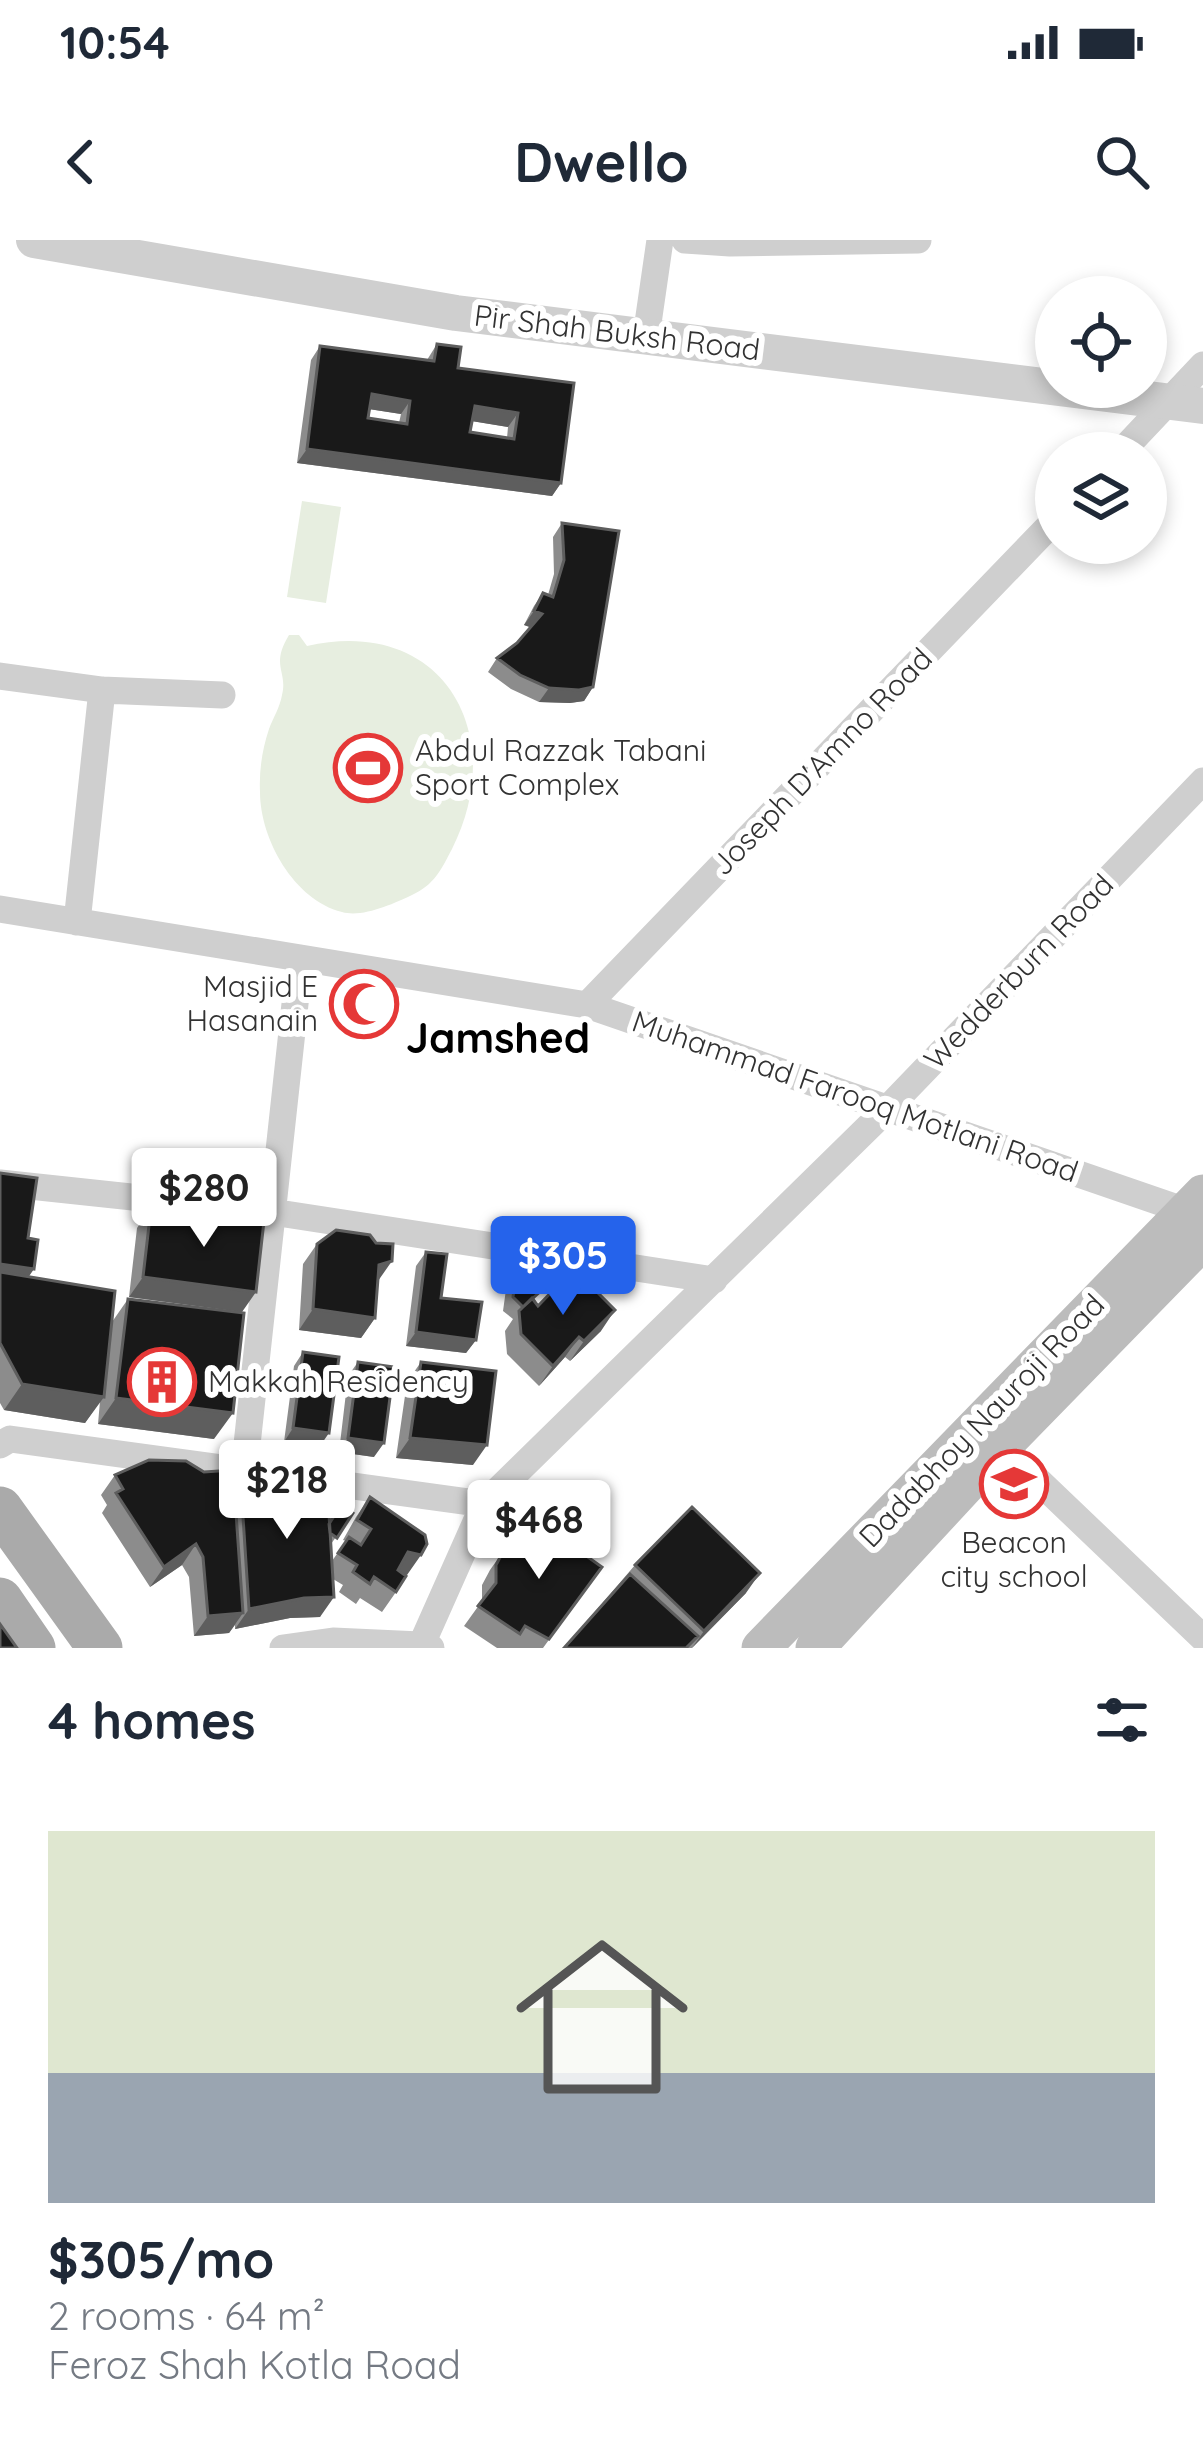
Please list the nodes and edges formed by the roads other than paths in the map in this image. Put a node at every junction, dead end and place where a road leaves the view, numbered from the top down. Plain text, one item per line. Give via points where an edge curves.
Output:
1 (34, 240) edge
2 (660, 240) edge
3 (685, 240) edge
4 (918, 240) edge
5 (730, 242) edge
6 (646, 337) junction
7 (1203, 365) edge
8 (1186, 404) edge
9 (1148, 432) edge
10 (1035, 541) edge
11 (0, 676) edge
12 (102, 690) junction
13 (222, 695) dead end
14 (1203, 781) edge
15 (0, 909) edge
16 (77, 922) junction
17 (300, 958) junction
18 (587, 1005) junction
19 (888, 1108) junction
20 (0, 1183) edge
21 (272, 1212) junction
22 (1199, 1218) edge
23 (714, 1280) junction
24 (0, 1445) edge
25 (1002, 1446) junction
26 (244, 1472) junction
27 (484, 1504) junction
28 (0, 1509) edge
29 (0, 1600) edge
30 (1201, 1642) edge
31 (424, 1647) edge
32 (33, 1648) edge
33 (100, 1648) edge
34 (283, 1648) edge
35 (761, 1648) edge
36 (815, 1648) edge

1 - 6 street, Pir Shah Buksh Road via 456,313
2 - 6 street
3 - 5 street
4 - 5 street
6 - 8 street, Pir Shah Buksh Road
7 - 8 street
8 - 9 street
10 - 18 street, Joseph D'Amno Road
11 - 12 street
12 - 13 street
12 - 16 street
14 - 19 street, Wedderburn Road
15 - 16 street, Muhammad Farooq Motlani Road
16 - 17 street, Muhammad Farooq Motlani Road
17 - 18 street, Muhammad Farooq Motlani Road
17 - 21 street
18 - 19 street, Muhammad Farooq Motlani Road
19 - 22 street, Muhammad Farooq Motlani Road
19 - 23 street, Wedderburn Road
20 - 21 street
21 - 23 street
21 - 26 street
22 - 25 main road
22 - 35 main road, Dadabhoy Nauroji Road
23 - 27 street, Wedderburn Road
24 - 26 street via 10,1439
25 - 30 street
25 - 36 main road
26 - 27 street
27 - 31 street, Wedderburn Road
28 - 33 main road
29 - 32 main road
31 - 34 street via 333,1641

